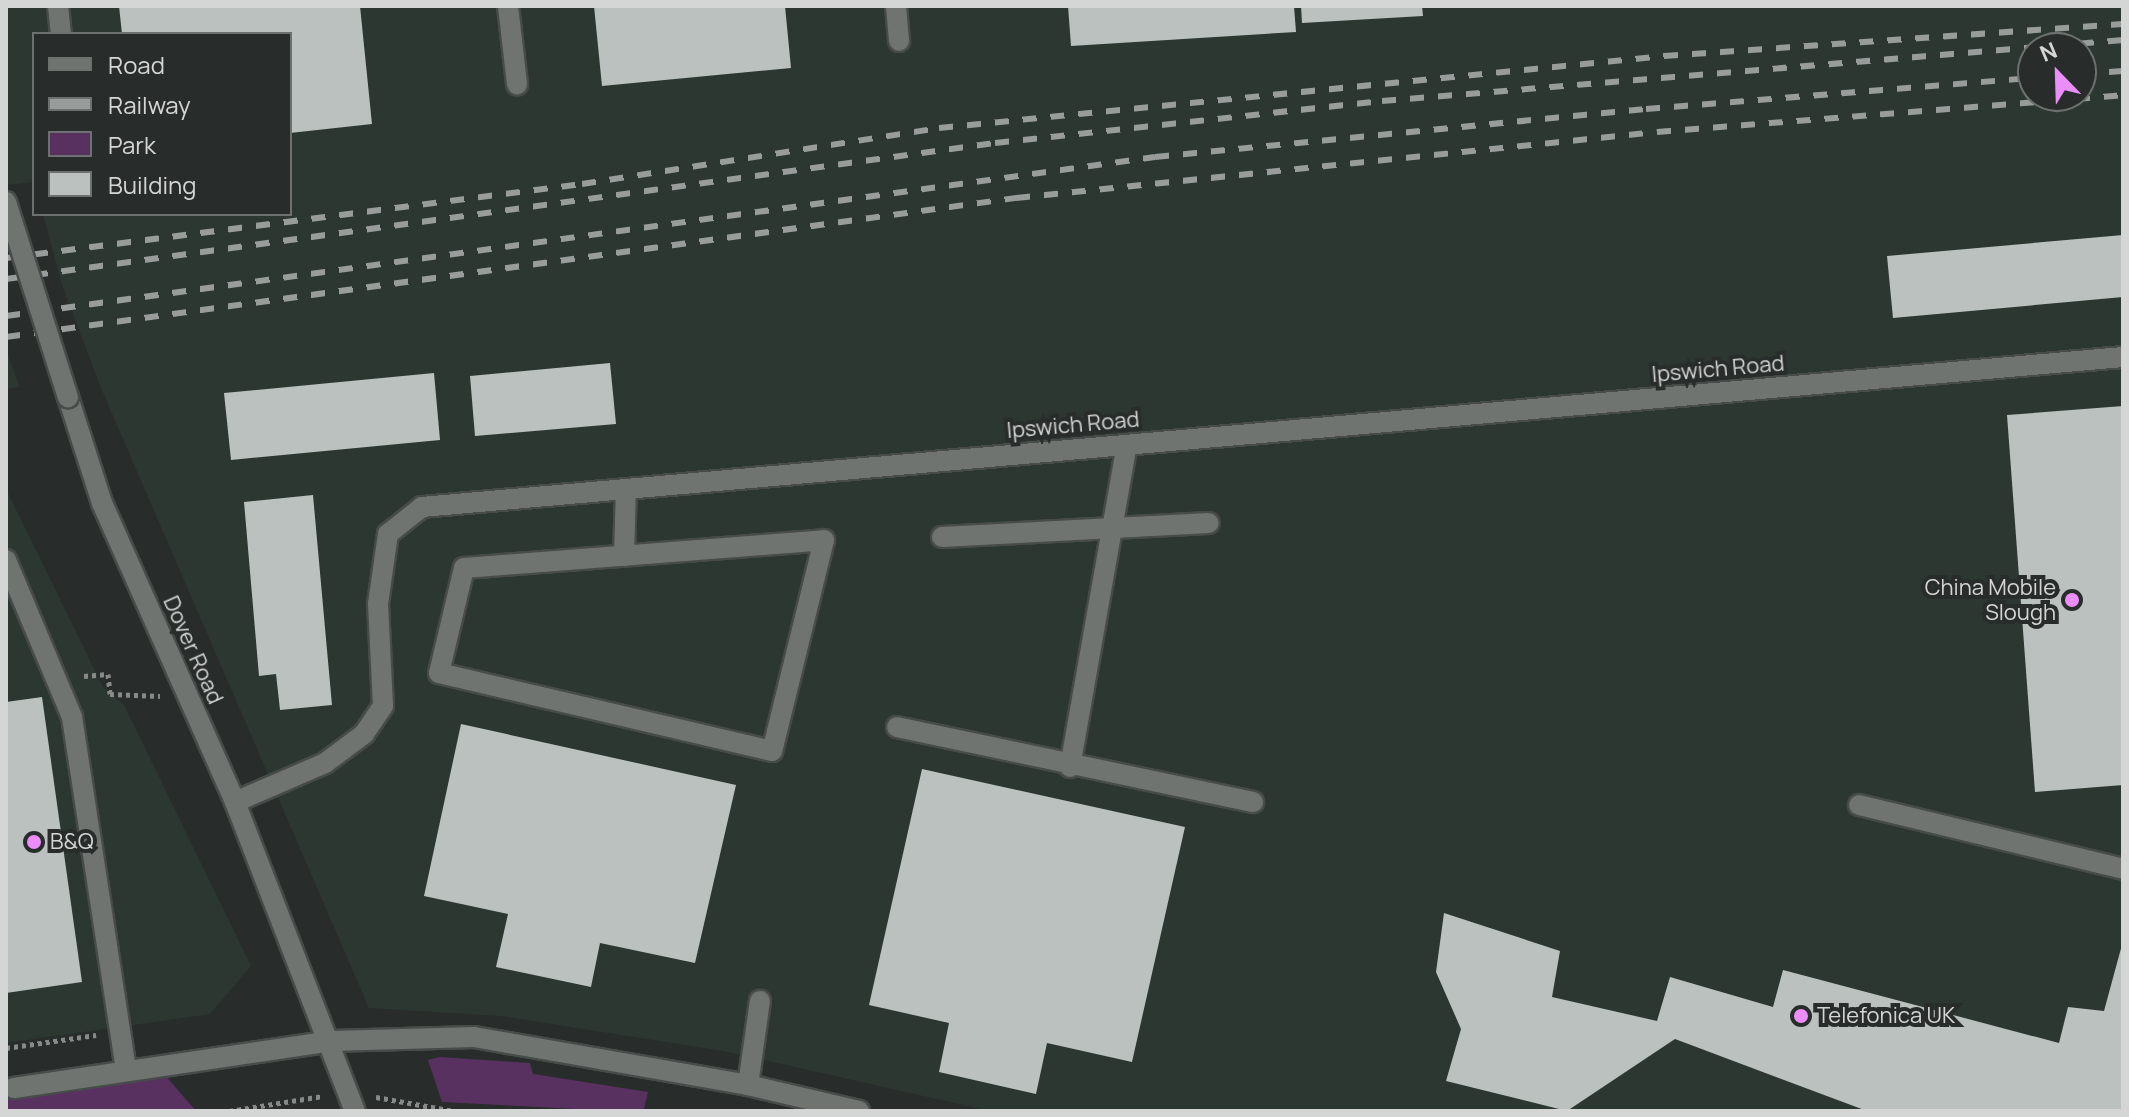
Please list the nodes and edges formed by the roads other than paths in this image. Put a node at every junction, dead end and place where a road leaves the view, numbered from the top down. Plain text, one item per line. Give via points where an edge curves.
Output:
1 (58, 6) edge
2 (508, 6) edge
3 (896, 6) edge
4 (61, 32) edge
5 (899, 41) dead end
6 (517, 84) dead end
7 (6, 202) edge
8 (2123, 357) edge
9 (1127, 445) junction
10 (626, 489) junction
11 (1209, 523) dead end
12 (1113, 526) junction
13 (942, 537) dead end
14 (624, 556) junction
15 (6, 560) edge
16 (897, 727) dead end
17 (1070, 767) junction
18 (235, 802) junction
19 (1253, 802) dead end
20 (1859, 805) dead end
21 (2123, 869) edge
22 (760, 1001) dead end
23 (331, 1041) junction
24 (126, 1069) junction
25 (748, 1085) junction
26 (14, 1088) dead end
27 (355, 1111) edge
28 (859, 1111) edge

1 - 4 street
2 - 6 street
3 - 5 street
7 - 18 street, Dover Road, bridge via 102,503
8 - 9 street, Ipswich Road
9 - 10 street, Ipswich Road
9 - 12 street
10 - 14 street
10 - 18 street, Ipswich Road via 422,507 399,525 388,534 378,604 383,706 364,734 325,763
11 - 12 street
12 - 13 street
12 - 17 street
14 - 14 street via 824,540 772,751 439,673 464,568
15 - 24 street via 72,717
16 - 17 street
17 - 19 street
18 - 23 street, Dover Road
20 - 21 street
22 - 25 street
23 - 24 street
23 - 25 street via 474,1037
23 - 27 street, Dover Road
24 - 26 street
25 - 28 street

